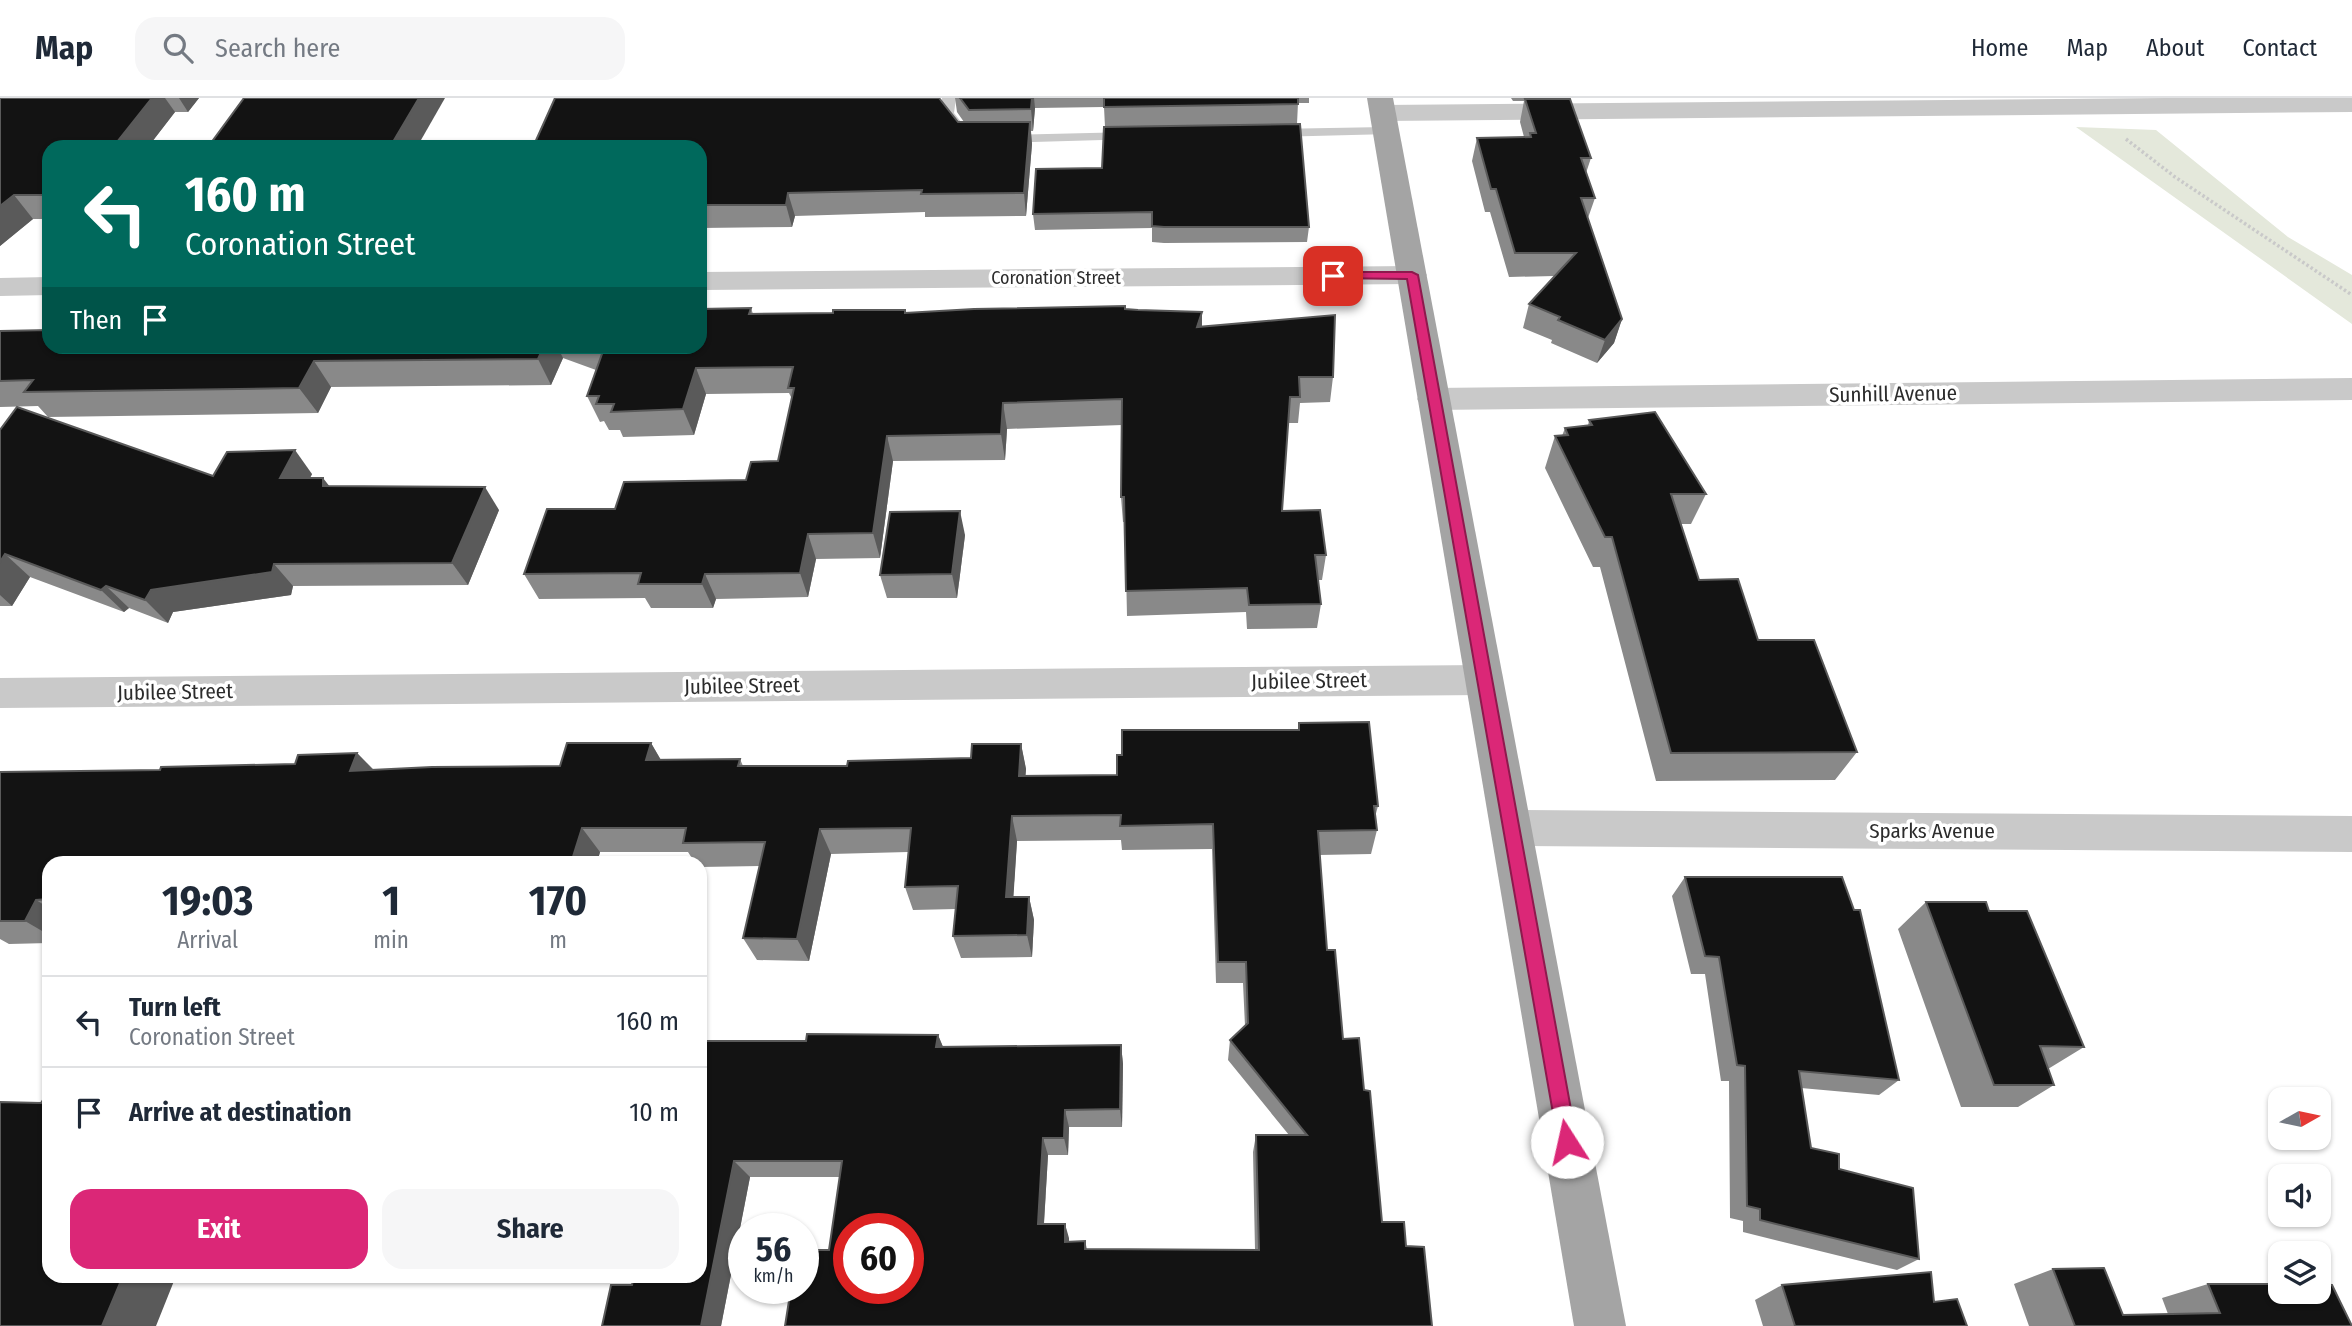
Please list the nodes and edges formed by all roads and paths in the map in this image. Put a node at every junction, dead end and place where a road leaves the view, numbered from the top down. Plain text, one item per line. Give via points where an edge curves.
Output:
1 (949, 98) edge
2 (2352, 104) edge
3 (2084, 107) junction
4 (1383, 114) edge
5 (1259, 133) edge
6 (1148, 136) edge
7 (1412, 275) junction
8 (707, 281) edge
9 (42, 286) edge
10 (0, 287) edge
11 (2352, 295) edge
12 (2352, 389) edge
13 (1433, 399) junction
14 (1485, 680) junction
15 (0, 693) edge
16 (1511, 828) junction
17 (2352, 834) edge
18 (1600, 1326) edge

1 - 6 lane via 947,113 974,139
2 - 3 street
3 - 4 street
3 - 11 path via 2175,177
4 - 5 lane
4 - 7 main road
7 - 8 street, Coronation Street
7 - 13 main road
9 - 10 street
12 - 13 street, Sunhill Avenue
13 - 14 main road
14 - 15 street, Jubilee Street
14 - 16 main road
16 - 17 street, Sparks Avenue
16 - 18 main road

